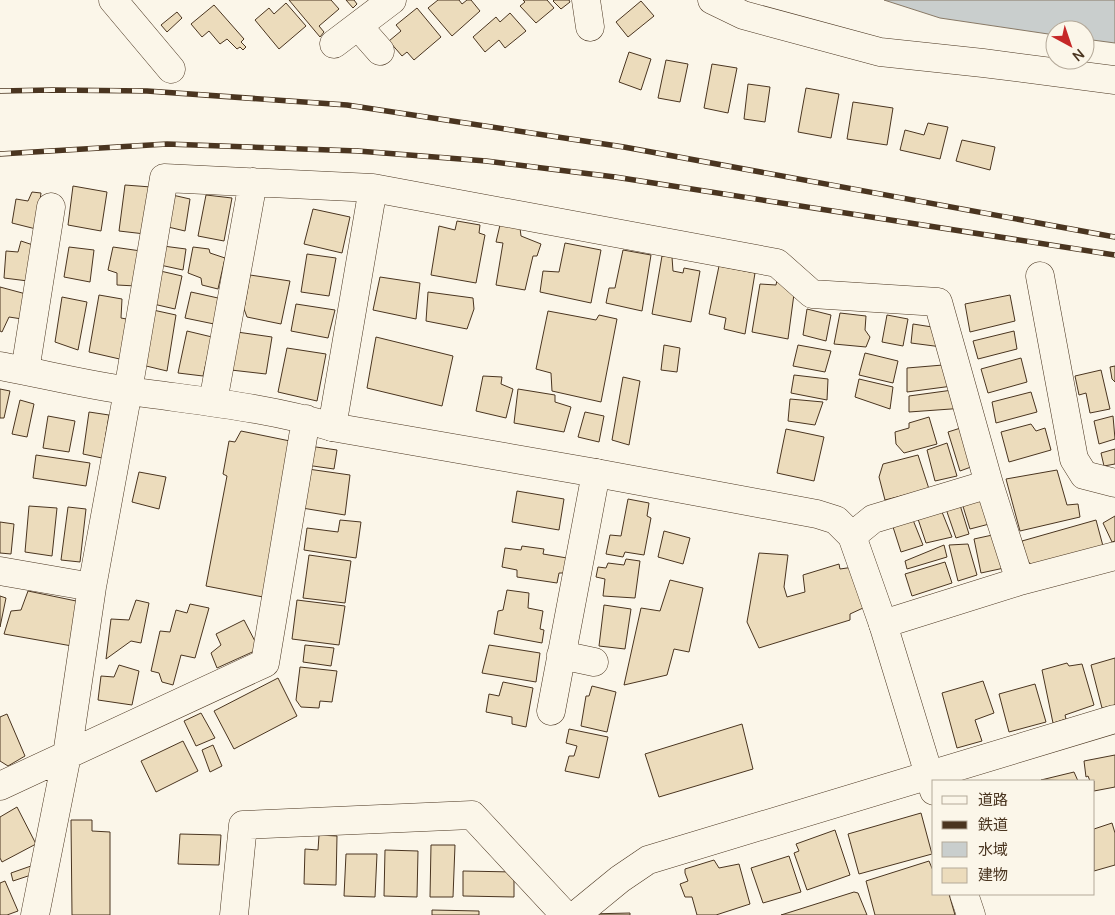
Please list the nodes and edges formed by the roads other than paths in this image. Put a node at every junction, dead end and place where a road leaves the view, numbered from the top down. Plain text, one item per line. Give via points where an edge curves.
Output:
1 (113, 0) edge
2 (392, 0) edge
3 (586, 0) edge
4 (712, 0) edge
5 (358, 26) junction
6 (590, 27) dead end
7 (334, 44) dead end
8 (380, 51) dead end
9 (171, 70) dead end
10 (1115, 80) edge
11 (253, 182) junction
12 (374, 188) junction
13 (51, 207) dead end
14 (1040, 276) dead end
15 (12, 368) edge
16 (128, 391) junction
17 (213, 402) junction
18 (306, 419) junction
19 (332, 426) junction
20 (596, 473) junction
21 (989, 484) junction
22 (1115, 484) edge
23 (852, 536) junction
24 (1115, 556) edge
25 (0, 571) edge
26 (1020, 581) junction
27 (92, 587) junction
28 (883, 624) junction
29 (561, 655) junction
30 (594, 662) dead end
31 (551, 711) dead end
32 (1115, 720) edge
33 (67, 755) junction
34 (940, 780) edge
35 (931, 783) edge
36 (0, 786) edge
37 (964, 895) edge
38 (35, 915) edge
39 (234, 915) edge
40 (565, 915) edge
41 (576, 915) edge
42 (971, 915) edge

1 - 9 street
2 - 5 street
3 - 6 street
4 - 10 street via 743,15 880,52
5 - 7 street
5 - 8 street
11 - 12 street
11 - 16 street via 164,178
11 - 17 street
12 - 19 street
12 - 21 street via 778,263 812,294 938,302
13 - 15 street
14 - 22 street via 1074,459 1084,474
15 - 16 street
16 - 17 street
16 - 27 street
17 - 18 street
18 - 19 street
18 - 33 street via 264,663
19 - 20 street
20 - 23 street via 817,514 836,520
20 - 29 street
21 - 23 street via 873,519
21 - 26 street
23 - 28 street
24 - 26 street
25 - 27 street
26 - 28 street
27 - 33 street
28 - 35 street
29 - 30 street
29 - 31 street
32 - 34 street
33 - 36 street
33 - 38 street
35 - 41 street via 648,860
37 - 42 street
39 - 40 street via 243,824 472,815

